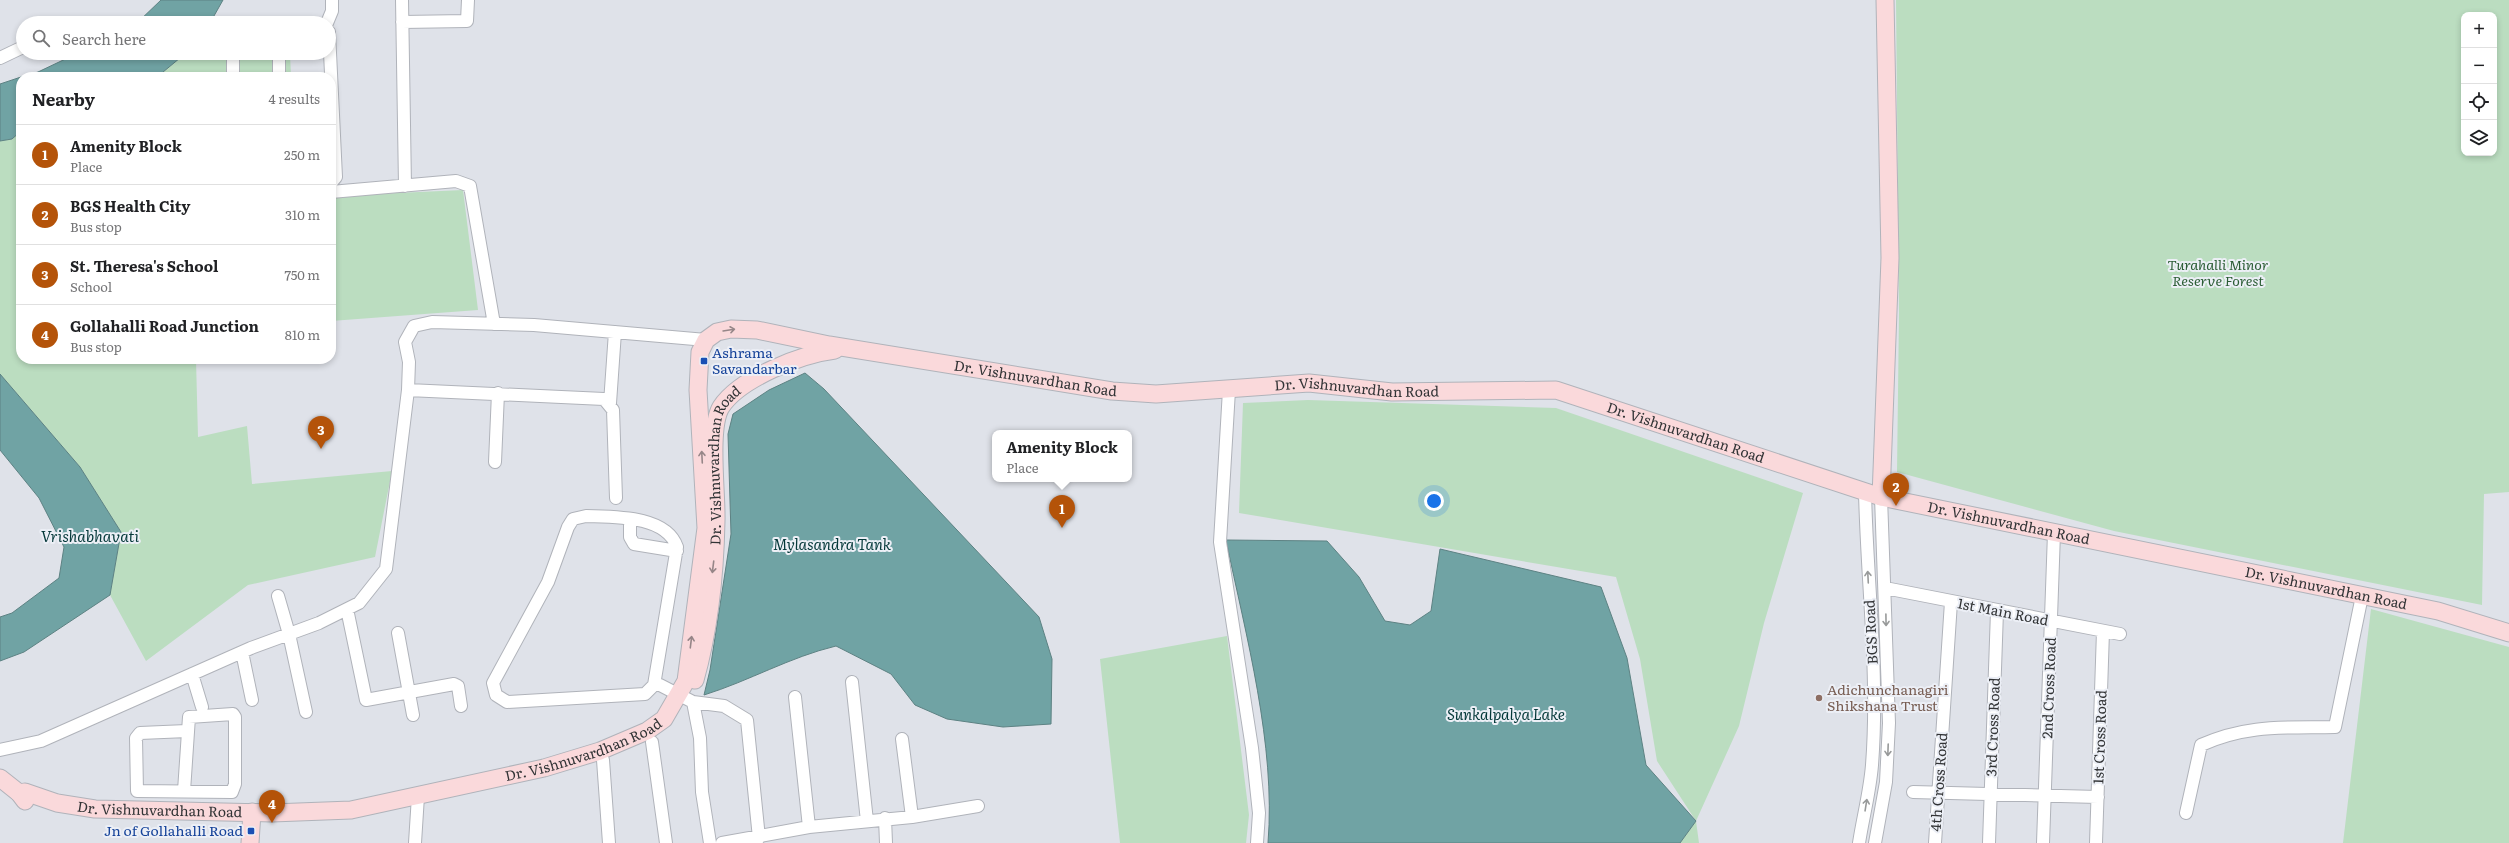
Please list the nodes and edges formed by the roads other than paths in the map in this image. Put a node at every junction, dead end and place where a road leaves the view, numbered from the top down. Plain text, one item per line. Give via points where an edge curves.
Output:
1 (332, 0) edge
2 (402, 0) edge
3 (468, 0) edge
4 (1885, 0) edge
5 (331, 16) edge
6 (402, 22) junction
7 (16, 50) edge
8 (0, 58) edge
9 (233, 60) edge
10 (279, 60) edge
11 (330, 60) edge
12 (233, 72) edge
13 (279, 72) edge
14 (330, 72) edge
15 (405, 186) junction
16 (336, 192) edge
17 (494, 324) junction
18 (615, 332) junction
19 (706, 340) junction
20 (849, 348) junction
21 (408, 390) junction
22 (1229, 390) junction
23 (498, 394) junction
24 (610, 403) junction
25 (495, 462) dead end
26 (1880, 473) junction
27 (1865, 492) junction
28 (1881, 497) junction
29 (616, 498) dead end
30 (630, 520) junction
31 (2054, 533) junction
32 (677, 551) junction
33 (1886, 588) junction
34 (278, 596) dead end
35 (2362, 596) junction
36 (1951, 602) junction
37 (347, 609) junction
38 (1997, 611) junction
39 (2051, 621) junction
40 (2103, 631) junction
41 (398, 633) dead end
42 (2509, 633) edge
43 (290, 634) junction
44 (2120, 634) dead end
45 (242, 652) junction
46 (192, 674) junction
47 (852, 682) dead end
48 (654, 685) junction
49 (409, 692) junction
50 (795, 697) dead end
51 (686, 698) junction
52 (252, 700) dead end
53 (461, 706) dead end
54 (202, 707) dead end
55 (306, 712) dead end
56 (414, 715) dead end
57 (187, 731) junction
58 (902, 739) dead end
59 (652, 742) junction
60 (0, 750) edge
61 (603, 760) junction
62 (0, 778) edge
63 (185, 791) junction
64 (1913, 792) dead end
65 (1938, 792) junction
66 (19, 793) junction
67 (1991, 794) junction
68 (2045, 796) junction
69 (2098, 797) junction
70 (418, 802) junction
71 (978, 806) dead end
72 (185, 812) junction
73 (2186, 813) dead end
74 (252, 816) junction
75 (912, 817) junction
76 (885, 818) junction
77 (867, 821) junction
78 (810, 827) junction
79 (758, 838) junction
80 (250, 843) edge
81 (414, 843) edge
82 (609, 843) edge
83 (666, 843) edge
84 (710, 843) edge
85 (722, 843) edge
86 (886, 843) edge
87 (1257, 843) edge
88 (1859, 843) edge
89 (1875, 843) edge
90 (1935, 843) edge
91 (1989, 843) edge
92 (2043, 843) edge
93 (2096, 843) edge

1 - 5 street
2 - 6 street
3 - 6 street via 467,21
4 - 26 main road via 1890,258
6 - 15 street
7 - 8 street
9 - 12 street
10 - 13 street
11 - 14 street
15 - 16 street
15 - 17 street via 456,181 470,186
17 - 18 street
17 - 21 street via 432,322 414,326 405,342 409,362
18 - 19 street
18 - 24 street
19 -> 20 main road, Dr. Vishnuvardhan Road via 717,332 731,329 757,330
51 -> 19 main road, Dr. Vishnuvardhan Road via 706,528 698,390 700,352
20 - 22 main road, Dr. Vishnuvardhan Road via 1112,391 1156,394
20 -> 51 main road, Dr. Vishnuvardhan Road via 803,357 773,369 746,385 721,407 715,435 714,559 703,651
21 - 23 street
21 - 37 street via 386,569 360,603
22 - 27 main road, Dr. Vishnuvardhan Road via 1310,383 1392,392 1556,390
22 - 87 street via 1220,542 1252,748 1259,814
23 - 24 street via 596,398
23 - 25 street
24 - 29 street via 613,410
26 - 27 main road
26 - 28 main road
27 - 28 main road, Dr. Vishnuvardhan Road
88 -> 27 street, BGS Road via 1872,765 1873,676
28 - 31 main road, Dr. Vishnuvardhan Road
28 - 33 street, BGS Road
30 - 32 street via 647,523 666,531 674,538
30 - 32 street via 630,537 634,544
30 - 48 street via 586,516 574,519 568,527 548,582 493,683 496,696 507,702 645,694
31 - 35 main road, Dr. Vishnuvardhan Road
31 - 39 street, 2nd Cross Road
32 - 48 street
33 - 36 street, 1st Main Road
33 -> 89 street, BGS Road via 1888,760
34 - 43 street
35 - 42 main road, Dr. Vishnuvardhan Road via 2438,611
35 - 73 street via 2335,726 2251,728 2226,734 2201,745
36 - 38 street, 1st Main Road
36 - 65 street, 4th Cross Road
37 - 43 street
37 - 49 street via 366,700
38 - 39 street, 1st Main Road
38 - 67 street, 3rd Cross Road
39 - 40 street, 1st Main Road
39 - 68 street, 2nd Cross Road
40 - 44 street, 1st Main Road
40 - 69 street, 1st Cross Road
41 - 49 street
43 - 45 street
43 - 55 street
45 - 46 street
45 - 52 street
46 - 54 street
46 - 60 street via 42,741
47 - 77 street
48 - 51 street via 660,685
49 - 53 street via 454,684 458,686
49 - 56 street
50 - 78 street
51 - 59 main road, Dr. Vishnuvardhan Road via 668,729
51 - 70 main road, Dr. Vishnuvardhan Road via 664,719 637,736 600,751
51 - 79 street via 724,706 747,720
51 - 84 street via 700,738 702,792
57 - 63 street
57 - 63 street via 140,733 136,738 137,792
57 - 63 street via 189,717 233,714 235,717 232,792
58 - 75 street
59 - 61 main road, Dr. Vishnuvardhan Road
59 - 83 street
61 - 70 main road, Dr. Vishnuvardhan Road via 544,778
61 - 82 street
62 - 66 main road, Dr. Vishnuvardhan Road
63 - 72 street
64 - 65 street
65 - 67 street
65 - 90 street, 4th Cross Road
66 - 72 main road, Dr. Vishnuvardhan Road via 25,792 57,802 95,809
66 - 74 main road, Dr. Vishnuvardhan Road via 24,800 58,814 108,819
67 - 68 street
67 - 91 street, 3rd Cross Road
68 - 69 street
68 - 92 street, 2nd Cross Road
69 - 93 street, 1st Cross Road
70 - 74 main road, Dr. Vishnuvardhan Road via 351,810
70 - 81 street
71 - 75 street
72 - 74 main road, Dr. Vishnuvardhan Road
74 - 80 main road
75 - 76 street
76 - 77 street
76 - 86 street
77 - 78 street
78 - 79 street
79 - 85 street

